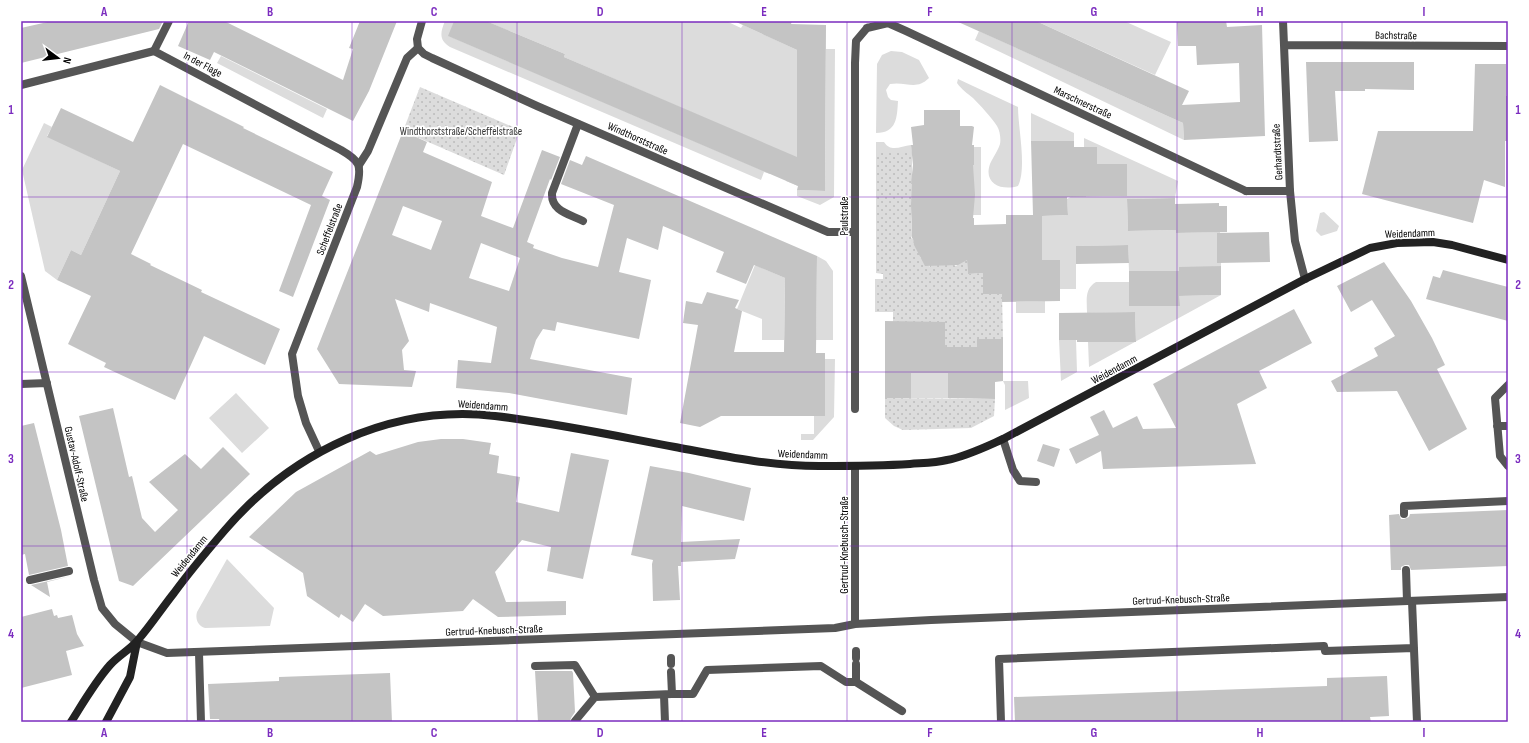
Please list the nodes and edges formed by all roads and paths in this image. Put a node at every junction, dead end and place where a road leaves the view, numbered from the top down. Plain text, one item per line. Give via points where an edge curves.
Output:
1 (169, 21) edge
2 (422, 21) edge
3 (1283, 21) edge
4 (865, 24) edge
5 (1284, 45) junction
6 (1508, 46) edge
7 (418, 48) junction
8 (154, 51) junction
9 (21, 85) edge
10 (578, 124) junction
11 (359, 165) junction
12 (1290, 191) junction
13 (583, 221) dead end
14 (854, 232) junction
15 (1508, 260) edge
16 (21, 276) edge
17 (1305, 279) junction
18 (47, 383) junction
19 (21, 384) edge
20 (1508, 385) edge
21 (855, 408) dead end
22 (1497, 426) junction
23 (1508, 426) edge
24 (1003, 439) junction
25 (319, 451) junction
26 (855, 466) junction
27 (1508, 466) edge
28 (1036, 482) dead end
29 (1508, 502) edge
30 (1404, 514) dead end
31 (1406, 570) dead end
32 (69, 571) dead end
33 (30, 580) dead end
34 (1508, 597) edge
35 (1410, 601) junction
36 (855, 624) junction
37 (137, 642) junction
38 (1414, 648) junction
39 (199, 653) junction
40 (856, 658) dead end
41 (671, 664) dead end
42 (535, 666) dead end
43 (856, 682) junction
44 (668, 694) junction
45 (595, 697) junction
46 (902, 711) dead end
47 (575, 721) dead end
48 (71, 722) edge
49 (106, 722) edge
50 (201, 722) edge
51 (665, 722) edge
52 (1001, 722) edge
53 (1417, 722) edge

1 - 8 street
2 - 7 street via 417,39
3 - 5 street, Gerhardtstraße
4 - 12 street, Marschnerstraße via 888,23 1246,191
4 - 14 street, Paulstraße via 856,41 854,63
5 - 6 street, Bachstraße
5 - 12 street, Gerhardtstraße
7 - 10 street, Windthorststraße via 432,58
7 - 11 street, Scheffelstraße via 407,58 368,151
8 - 9 street
8 - 11 street, In der Flage via 341,150 353,157
10 - 13 street via 552,198 554,206 558,209
10 - 14 street, Windthorststraße via 828,232
11 - 25 street, Scheffelstraße via 357,187 292,354 298,396 306,423
12 - 17 street, Gerhardtstraße via 1295,241
14 - 21 street, Paulstraße
15 - 17 main road, Weidendamm via 1433,242 1397,243 1370,248
16 - 18 street, Gustav-Adolf-Straße
17 - 24 main road, Weidendamm
18 - 19 street
18 - 37 street, Gustav-Adolf-Straße via 102,608 115,624
20 - 22 street via 1495,398
22 - 23 street
22 - 27 street via 1500,456
24 - 26 main road, Weidendamm via 977,451 946,460
24 - 28 street via 1013,470 1020,481
25 - 26 main road, Weidendamm via 384,425 438,415 465,414 528,420 755,462 797,466
25 - 37 main road, Weidendamm via 269,486 227,528 173,593
26 - 36 street, Gertrud-Knebusch-Straße
29 - 30 street via 1404,506
31 - 35 street
32 - 33 street
34 - 35 street, Gertrud-Knebusch-Straße
35 - 36 street, Gertrud-Knebusch-Straße
35 - 38 street
36 - 39 street, Gertrud-Knebusch-Straße via 835,628
37 - 39 street, Gertrud-Knebusch-Straße via 168,653
37 - 48 main road, Weidendamm via 121,653 109,666
37 - 49 main road, Weidendamm via 130,677
38 - 52 street via 1324,651 1324,646 999,659
38 - 53 street
39 - 50 street
40 - 43 street
41 - 44 street
42 - 45 street via 575,664
43 - 44 street via 846,682 821,666 707,670 693,694
43 - 46 street
44 - 45 street
44 - 51 street
45 - 47 street

